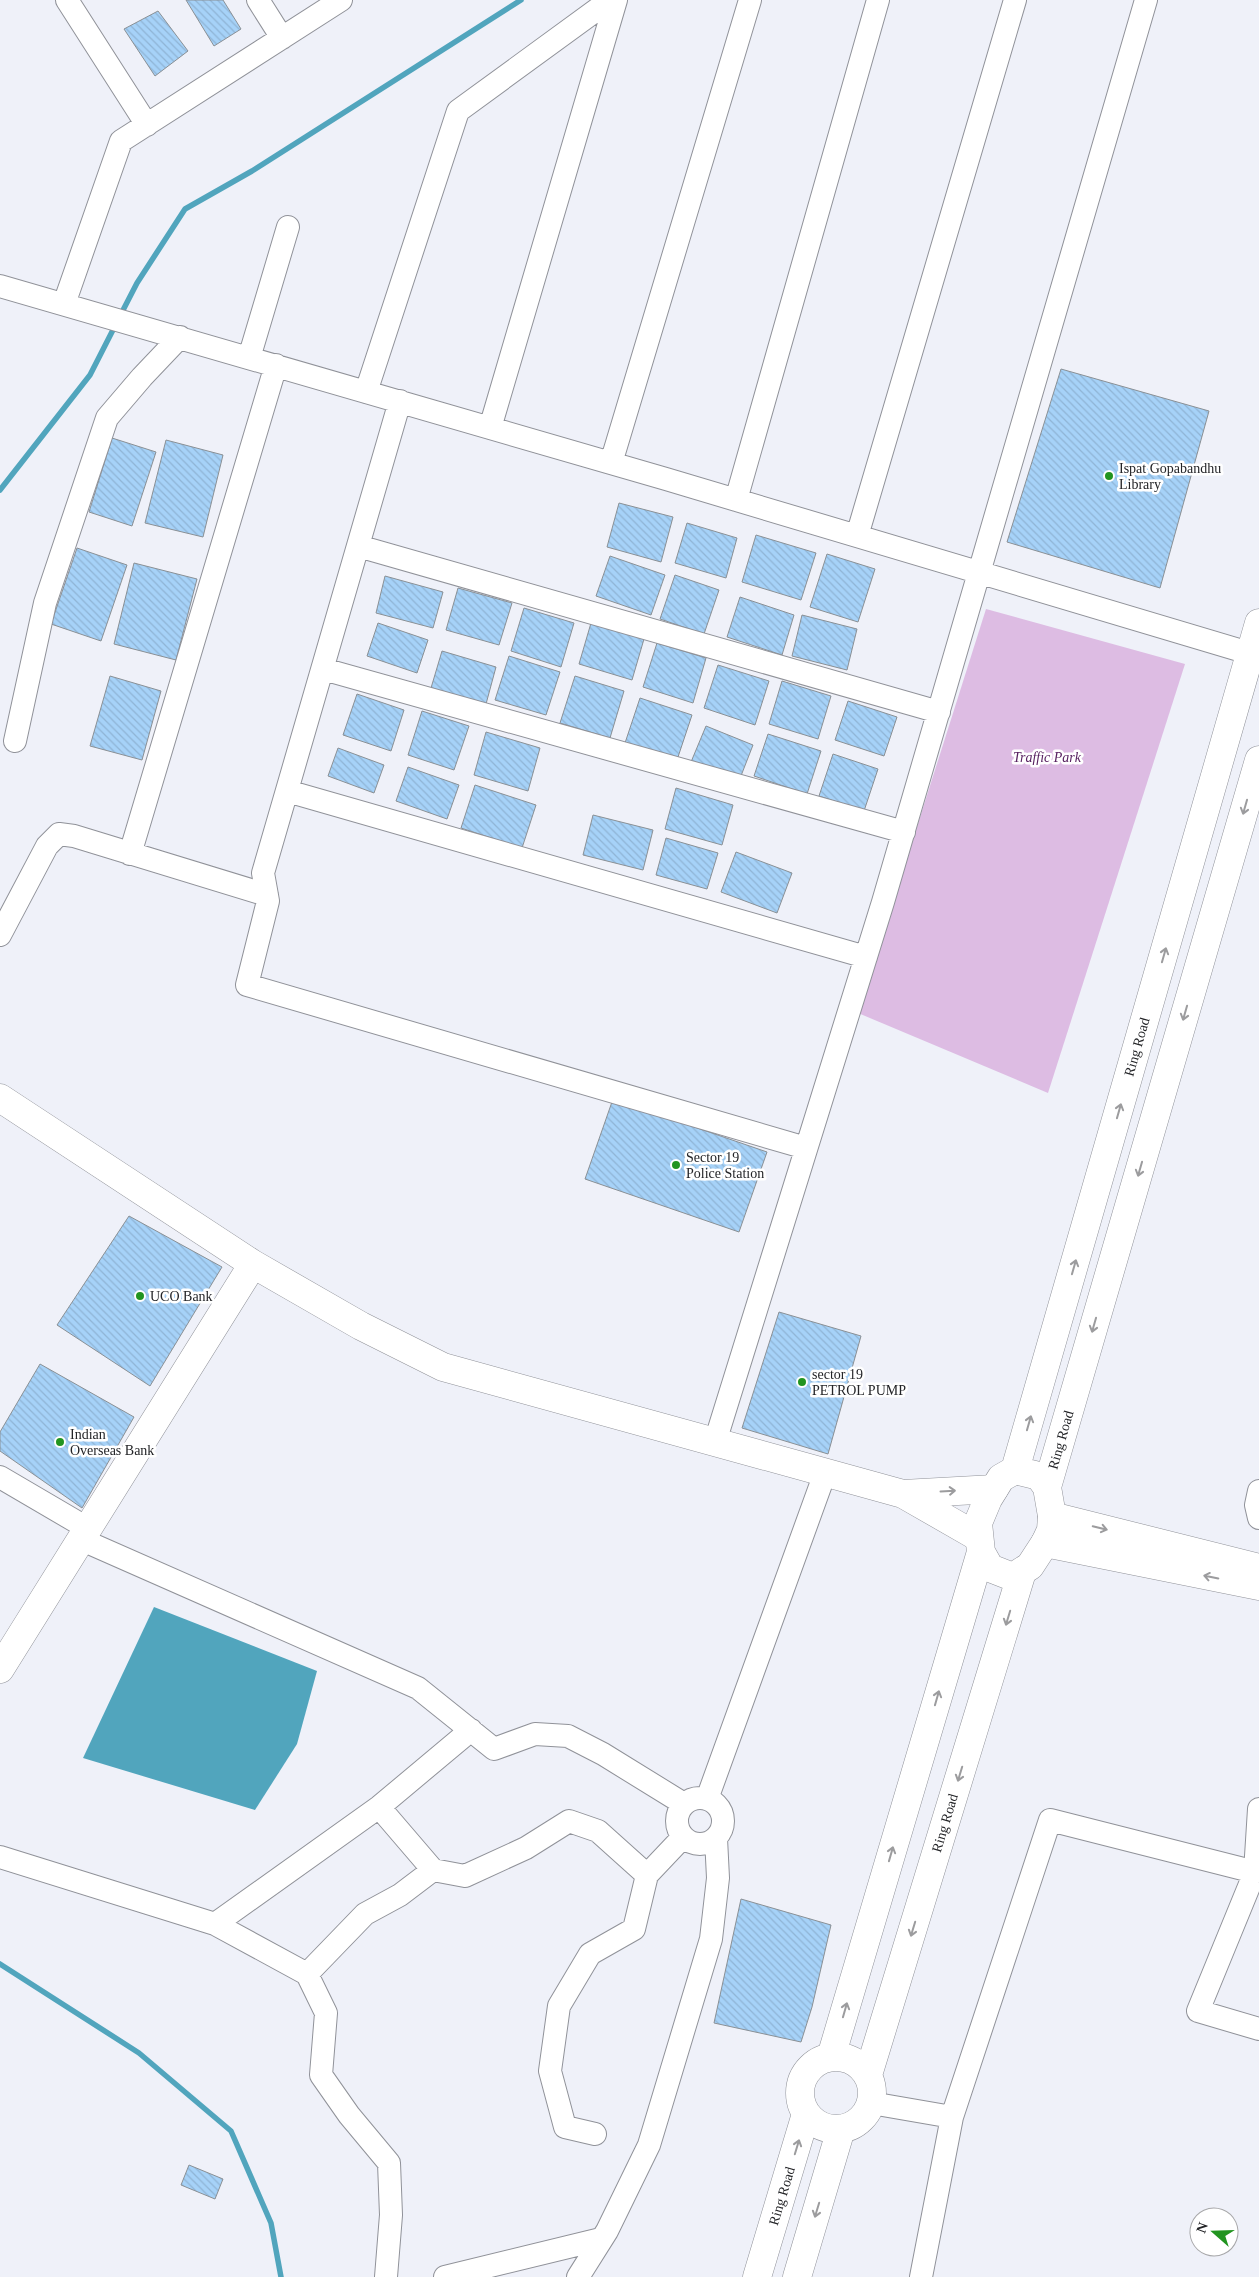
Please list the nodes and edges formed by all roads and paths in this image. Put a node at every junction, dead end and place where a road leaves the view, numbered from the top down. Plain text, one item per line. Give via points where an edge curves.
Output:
1 (67, 0) edge
2 (258, 0) edge
3 (341, 0) edge
4 (610, 0) edge
5 (616, 0) edge
6 (750, 0) edge
7 (878, 0) edge
8 (1015, 0) edge
9 (1146, 0) edge
10 (282, 38) junction
11 (147, 124) junction
12 (288, 227) dead end
13 (0, 286) edge
14 (64, 304) junction
15 (180, 337) junction
16 (249, 358) junction
17 (276, 365) junction
18 (366, 392) junction
19 (400, 402) junction
20 (490, 428) junction
21 (611, 463) junction
22 (736, 500) junction
23 (857, 536) junction
24 (358, 546) junction
25 (979, 573) junction
26 (1259, 623) edge
27 (1255, 655) edge
28 (323, 669) junction
29 (939, 712) junction
30 (15, 741) dead end
31 (1259, 760) edge
32 (287, 791) junction
33 (904, 832) junction
34 (130, 854) junction
35 (267, 895) junction
36 (0, 934) edge
37 (866, 957) junction
38 (0, 1098) edge
39 (806, 1148) junction
40 (253, 1264) junction
41 (714, 1442) junction
42 (1016, 1470) junction
43 (825, 1473) junction
44 (0, 1477) edge
45 (1047, 1487) junction
46 (994, 1489) junction
47 (1259, 1491) edge
48 (903, 1494) junction
49 (1052, 1516) junction
50 (1259, 1518) edge
51 (83, 1534) junction
52 (1045, 1543) junction
53 (979, 1544) junction
54 (1259, 1568) edge
55 (1022, 1572) junction
56 (1259, 1586) edge
57 (0, 1669) edge
58 (471, 1730) junction
59 (707, 1799) junction
60 (684, 1804) junction
61 (379, 1807) junction
62 (1259, 1809) edge
63 (683, 1837) junction
64 (716, 1838) junction
65 (0, 1857) edge
66 (433, 1870) junction
67 (1255, 1872) junction
68 (647, 1875) junction
69 (215, 1924) junction
70 (307, 1974) junction
71 (1259, 2029) edge
72 (831, 2057) junction
73 (868, 2075) junction
74 (871, 2103) junction
75 (806, 2114) junction
76 (952, 2117) junction
77 (841, 2129) junction
78 (595, 2134) dead end
79 (601, 2239) junction
80 (386, 2277) edge
81 (445, 2277) edge
82 (578, 2277) edge
83 (757, 2277) edge
84 (797, 2277) edge
85 (921, 2277) edge

1 - 11 street
2 - 10 street
3 - 10 street
4 - 18 street via 458,111
5 - 20 street
6 - 21 street
7 - 22 street
8 - 23 street
9 - 25 street
10 - 11 street
11 - 14 street via 121,141
12 - 16 street
13 - 14 street
14 - 15 street
15 - 16 street
15 - 30 street via 107,418 45,603
16 - 17 street
17 - 18 street
17 - 34 street
18 - 19 street
19 - 20 street
19 - 24 street
20 - 21 street
21 - 22 street
22 - 23 street
23 - 25 street
24 - 28 street
24 - 29 street
25 - 27 street
25 - 29 street
26 - 27 main road, Ring Road
42 -> 27 main road, Ring Road
28 - 32 street
28 - 33 street
29 - 33 street
31 -> 45 main road, Ring Road
32 - 35 street via 263,873
32 - 37 street
33 - 37 street
34 - 35 street
34 - 36 street via 59,834 47,846
35 - 39 street via 247,985
37 - 39 street
38 - 40 main road
39 - 41 street
40 - 41 main road via 361,1326 443,1367
40 - 51 main road
41 - 43 main road
42 - 45 main road via 1039,1476
42 - 46 main road via 1001,1478
43 - 48 main road
43 - 59 street
44 - 51 street
45 - 49 main road
48 -> 46 main road
46 - 53 main road via 981,1514
47 - 50 street via 1256,1505
48 - 53 main road
49 - 52 main road via 1052,1530
49 -> 54 main road
51 - 57 main road
51 - 58 street via 418,1688
52 - 55 main road via 1030,1566
56 -> 52 main road
53 - 55 main road via 990,1568 1013,1577
72 -> 53 main road
55 -> 73 main road, Ring Road
58 - 60 street via 494,1748 535,1734 568,1736
58 - 61 street
59 - 60 street via 692,1799
59 - 64 street via 717,1805 722,1814 722,1829
60 - 63 street via 677,1820
61 - 66 street
61 - 69 street
62 - 67 street
63 - 64 street via 699,1844
63 - 68 street
64 - 79 street via 718,1878 711,1939 649,2145
65 - 69 street
66 - 68 street via 465,1876 526,1848 569,1821 598,1831
66 - 70 street via 400,1895 365,1914
67 - 71 street via 1198,2011
67 - 76 street via 1050,1820
68 - 78 street via 634,1929 590,1954 558,2006 550,2071 566,2126
69 - 70 street
70 - 80 street via 326,2013 321,2075 349,2115 390,2163 391,2215
72 - 73 main road via 846,2058 858,2064
72 - 75 main road via 817,2062 807,2071 800,2086 800,2098
73 - 74 main road via 872,2088
74 - 76 street
74 - 77 main road via 865,2115
75 - 77 main road via 828,2129
83 -> 75 main road, Ring Road
76 - 85 street
77 -> 84 main road
79 - 81 street
79 - 82 street

